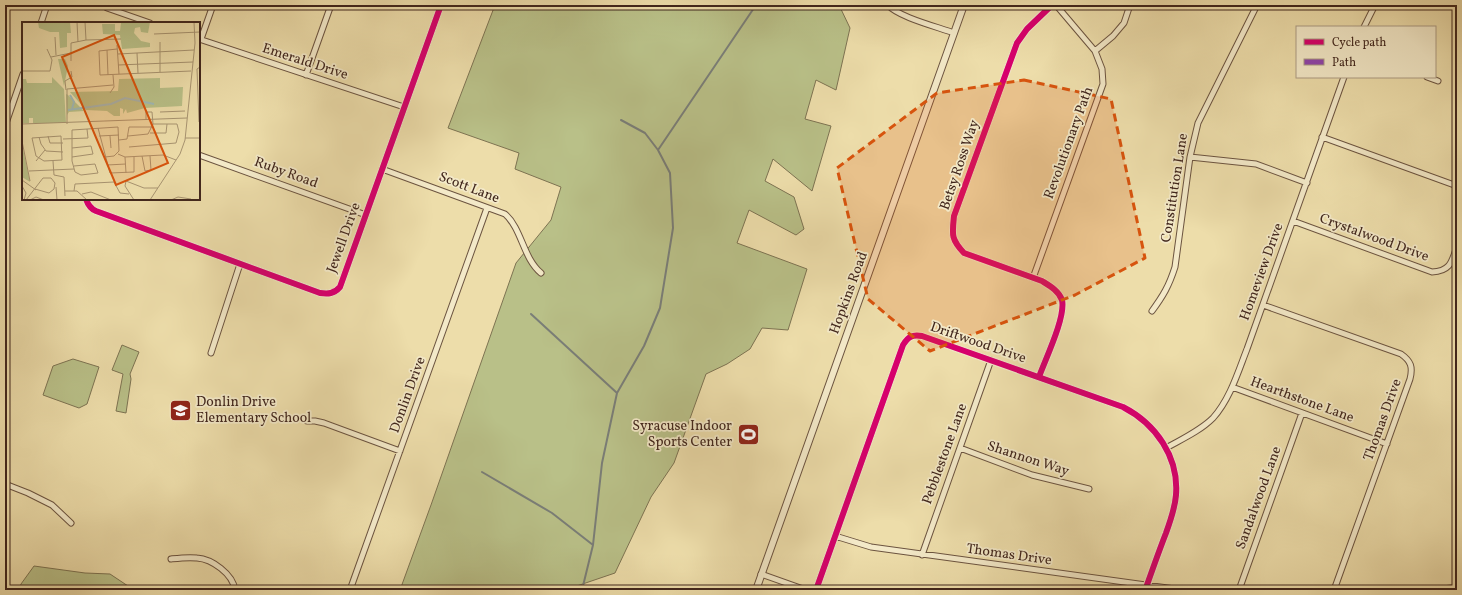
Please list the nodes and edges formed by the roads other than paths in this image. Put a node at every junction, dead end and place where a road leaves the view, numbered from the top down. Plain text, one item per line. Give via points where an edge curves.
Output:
1 (47, 5) edge
2 (213, 5) edge
3 (331, 5) edge
4 (441, 5) edge
5 (888, 5) edge
6 (964, 5) edge
7 (1052, 5) edge
8 (1056, 5) edge
9 (1130, 5) edge
10 (1257, 5) edge
11 (1375, 5) edge
12 (107, 8) dead end
13 (41, 22) edge
14 (146, 22) edge
15 (1364, 26) edge
16 (954, 33) junction
17 (200, 39) edge
18 (1095, 51) junction
19 (306, 75) junction
20 (22, 77) edge
21 (1344, 78) edge
22 (1430, 78) edge
23 (1438, 81) dead end
24 (404, 107) junction
25 (5, 126) edge
26 (1322, 137) junction
27 (200, 154) edge
28 (1190, 157) junction
29 (382, 169) junction
30 (1307, 182) junction
31 (1457, 186) edge
32 (86, 200) edge
33 (487, 208) junction
34 (366, 215) junction
35 (1293, 221) junction
36 (1457, 246) edge
37 (240, 264) junction
38 (541, 272) dead end
39 (1033, 278) junction
40 (1263, 305) junction
41 (1152, 311) dead end
42 (211, 353) dead end
43 (991, 360) junction
44 (1039, 377) junction
45 (1232, 387) junction
46 (1302, 413) junction
47 (307, 421) dead end
48 (1386, 444) junction
49 (960, 448) junction
50 (1166, 448) junction
51 (400, 451) junction
52 (5, 484) edge
53 (1089, 489) dead end
54 (71, 523) dead end
55 (835, 536) junction
56 (922, 555) junction
57 (172, 559) dead end
58 (761, 574) junction
59 (1147, 585) junction
60 (756, 589) edge
61 (1457, 589) edge
62 (235, 590) edge
63 (350, 590) edge
64 (764, 590) edge
65 (806, 590) edge
66 (816, 590) edge
67 (1182, 590) edge
68 (1239, 590) edge
69 (1334, 590) edge
70 (1435, 590) edge

1 - 13 street
2 - 17 street
3 - 19 street
4 - 24 street, Jewell Drive
5 - 16 street via 902,14
6 - 16 street, Hopkins Road
7 - 39 street, Betsy Ross Way via 1017,43 954,216 952,232 955,243 964,253
8 - 18 street, Revolutionary Path
9 - 18 street via 1124,23
10 - 28 street, Constitution Lane via 1198,123
11 - 15 street
12 - 14 street
16 - 58 street, Hopkins Road
17 - 19 street, Emerald Drive
18 - 39 street, Revolutionary Path via 1102,68 1103,84
19 - 24 street, Emerald Drive
20 - 25 street
21 - 26 street, Homeview Drive
22 - 23 street
24 - 29 street, Jewell Drive
26 - 30 street, Homeview Drive
26 - 31 street
27 - 34 street, Ruby Road
28 - 30 street via 1256,164
28 - 41 street, Constitution Lane via 1174,268 1164,294
29 - 33 street, Scott Lane
29 - 34 street, Jewell Drive
30 - 35 street, Homeview Drive
32 - 37 street, Jewell Drive via 96,211
33 - 38 street, Scott Lane via 509,218 534,267
33 - 51 street, Donlin Drive
34 - 37 street, Jewell Drive via 340,287 334,292 320,293
35 - 36 street, Crystalwood Drive via 1432,272 1443,271 1448,267
35 - 40 street, Homeview Drive
37 - 42 street
39 - 44 street, Betsy Ross Way via 1052,288 1062,301 1062,317
40 - 45 street, Homeview Drive
40 - 48 street, Thomas Drive via 1408,358 1412,371
43 - 44 street, Driftwood Drive
43 - 49 street, Pebblestone Lane
43 - 55 street, Driftwood Drive via 922,336 913,335 908,338 903,345
44 - 50 street, Driftwood Drive via 1132,412 1160,436
45 - 46 street, Hearthstone Lane
45 - 50 street, Homeview Drive via 1213,418
46 - 48 street, Hearthstone Lane
46 - 68 street, Sandalwood Lane
47 - 51 street via 324,423
48 - 69 street, Thomas Drive
49 - 53 street, Shannon Way via 1032,475
49 - 56 street, Pebblestone Lane
50 - 59 street, Driftwood Drive via 1174,469 1176,496 1171,518
51 - 63 street, Donlin Drive
52 - 54 street via 52,505
55 - 56 street, Thomas Drive via 871,547
55 - 66 street, Driftwood Drive
56 - 59 street, Thomas Drive
57 - 62 street via 198,558 215,564 228,575
58 - 60 street, Hopkins Road
58 - 65 street
59 - 67 street, Thomas Drive
60 - 64 street
61 - 70 street

